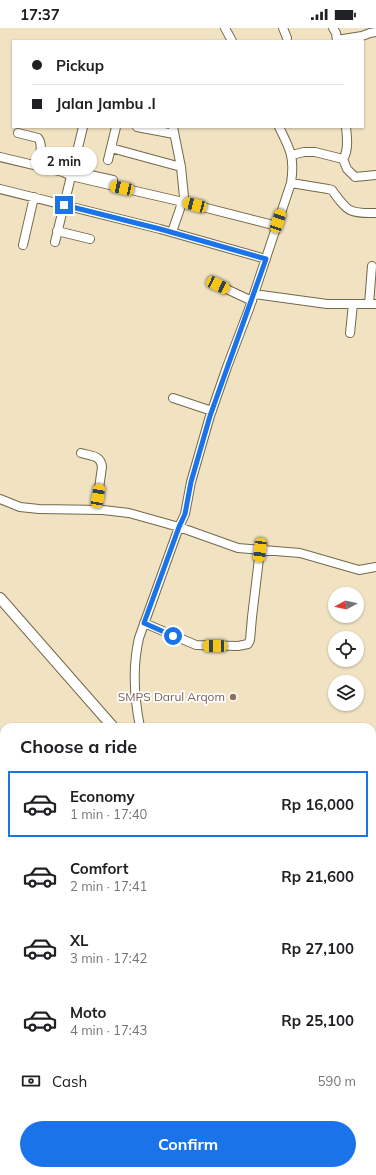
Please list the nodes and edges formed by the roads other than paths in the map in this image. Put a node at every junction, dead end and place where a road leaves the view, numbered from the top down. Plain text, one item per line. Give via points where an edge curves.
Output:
1 (225, 28) edge
2 (283, 28) edge
3 (333, 28) edge
4 (376, 32) edge
5 (287, 38) dead end
6 (231, 40) edge
7 (337, 40) edge
8 (83, 128) edge
9 (116, 128) edge
10 (146, 128) edge
11 (279, 128) edge
12 (346, 128) edge
13 (173, 131) edge
14 (18, 133) dead end
15 (111, 148) junction
16 (292, 155) junction
17 (0, 157) edge
18 (343, 159) junction
19 (108, 160) dead end
20 (38, 166) junction
21 (181, 167) junction
22 (69, 173) junction
23 (376, 175) edge
24 (290, 183) junction
25 (0, 189) edge
26 (34, 197) junction
27 (184, 199) junction
28 (64, 205) junction
29 (376, 213) edge
30 (277, 223) junction
31 (57, 231) junction
32 (172, 232) junction
33 (90, 239) dead end
34 (55, 242) dead end
35 (23, 245) dead end
36 (266, 259) junction
37 (372, 266) dead end
38 (218, 285) dead end
39 (253, 297) junction
40 (353, 304) junction
41 (373, 304) edge
42 (350, 333) dead end
43 (173, 398) dead end
44 (212, 411) junction
45 (81, 454) dead end
46 (0, 499) edge
47 (96, 510) junction
48 (179, 527) junction
49 (260, 550) junction
50 (376, 567) edge
51 (0, 598) edge
52 (144, 623) junction
53 (109, 723) edge
54 (139, 723) edge

1 - 6 street
2 - 5 street
3 - 7 street
4 - 7 street
8 - 22 street
9 - 15 street
10 - 13 street
11 - 16 street
12 - 18 street via 346,149
13 - 21 street
14 - 20 street via 40,140
15 - 19 street
15 - 21 street
16 - 18 street via 315,152
16 - 24 street
17 - 20 street
18 - 23 street via 347,169 355,177
20 - 22 street
21 - 27 street
22 - 27 street
22 - 28 street
24 - 29 street via 332,190 346,208 357,212
24 - 30 street
25 - 26 street
26 - 28 street
26 - 35 street
27 - 30 street
27 - 32 street
28 - 31 street
28 - 32 street
30 - 36 street
31 - 33 street
31 - 34 street
32 - 36 street
36 - 39 street
37 - 41 street
38 - 39 street
39 - 40 street
39 - 44 street
40 - 41 street
40 - 42 street
43 - 44 street
44 - 48 street via 191,482 185,514
45 - 47 street via 98,457 102,462
46 - 47 street via 20,507
47 - 48 street via 129,513
48 - 49 street via 238,548
48 - 52 street
49 - 50 street via 300,553 359,570
49 - 52 street via 248,644 196,645
51 - 53 main road
52 - 54 street via 136,653 134,674

